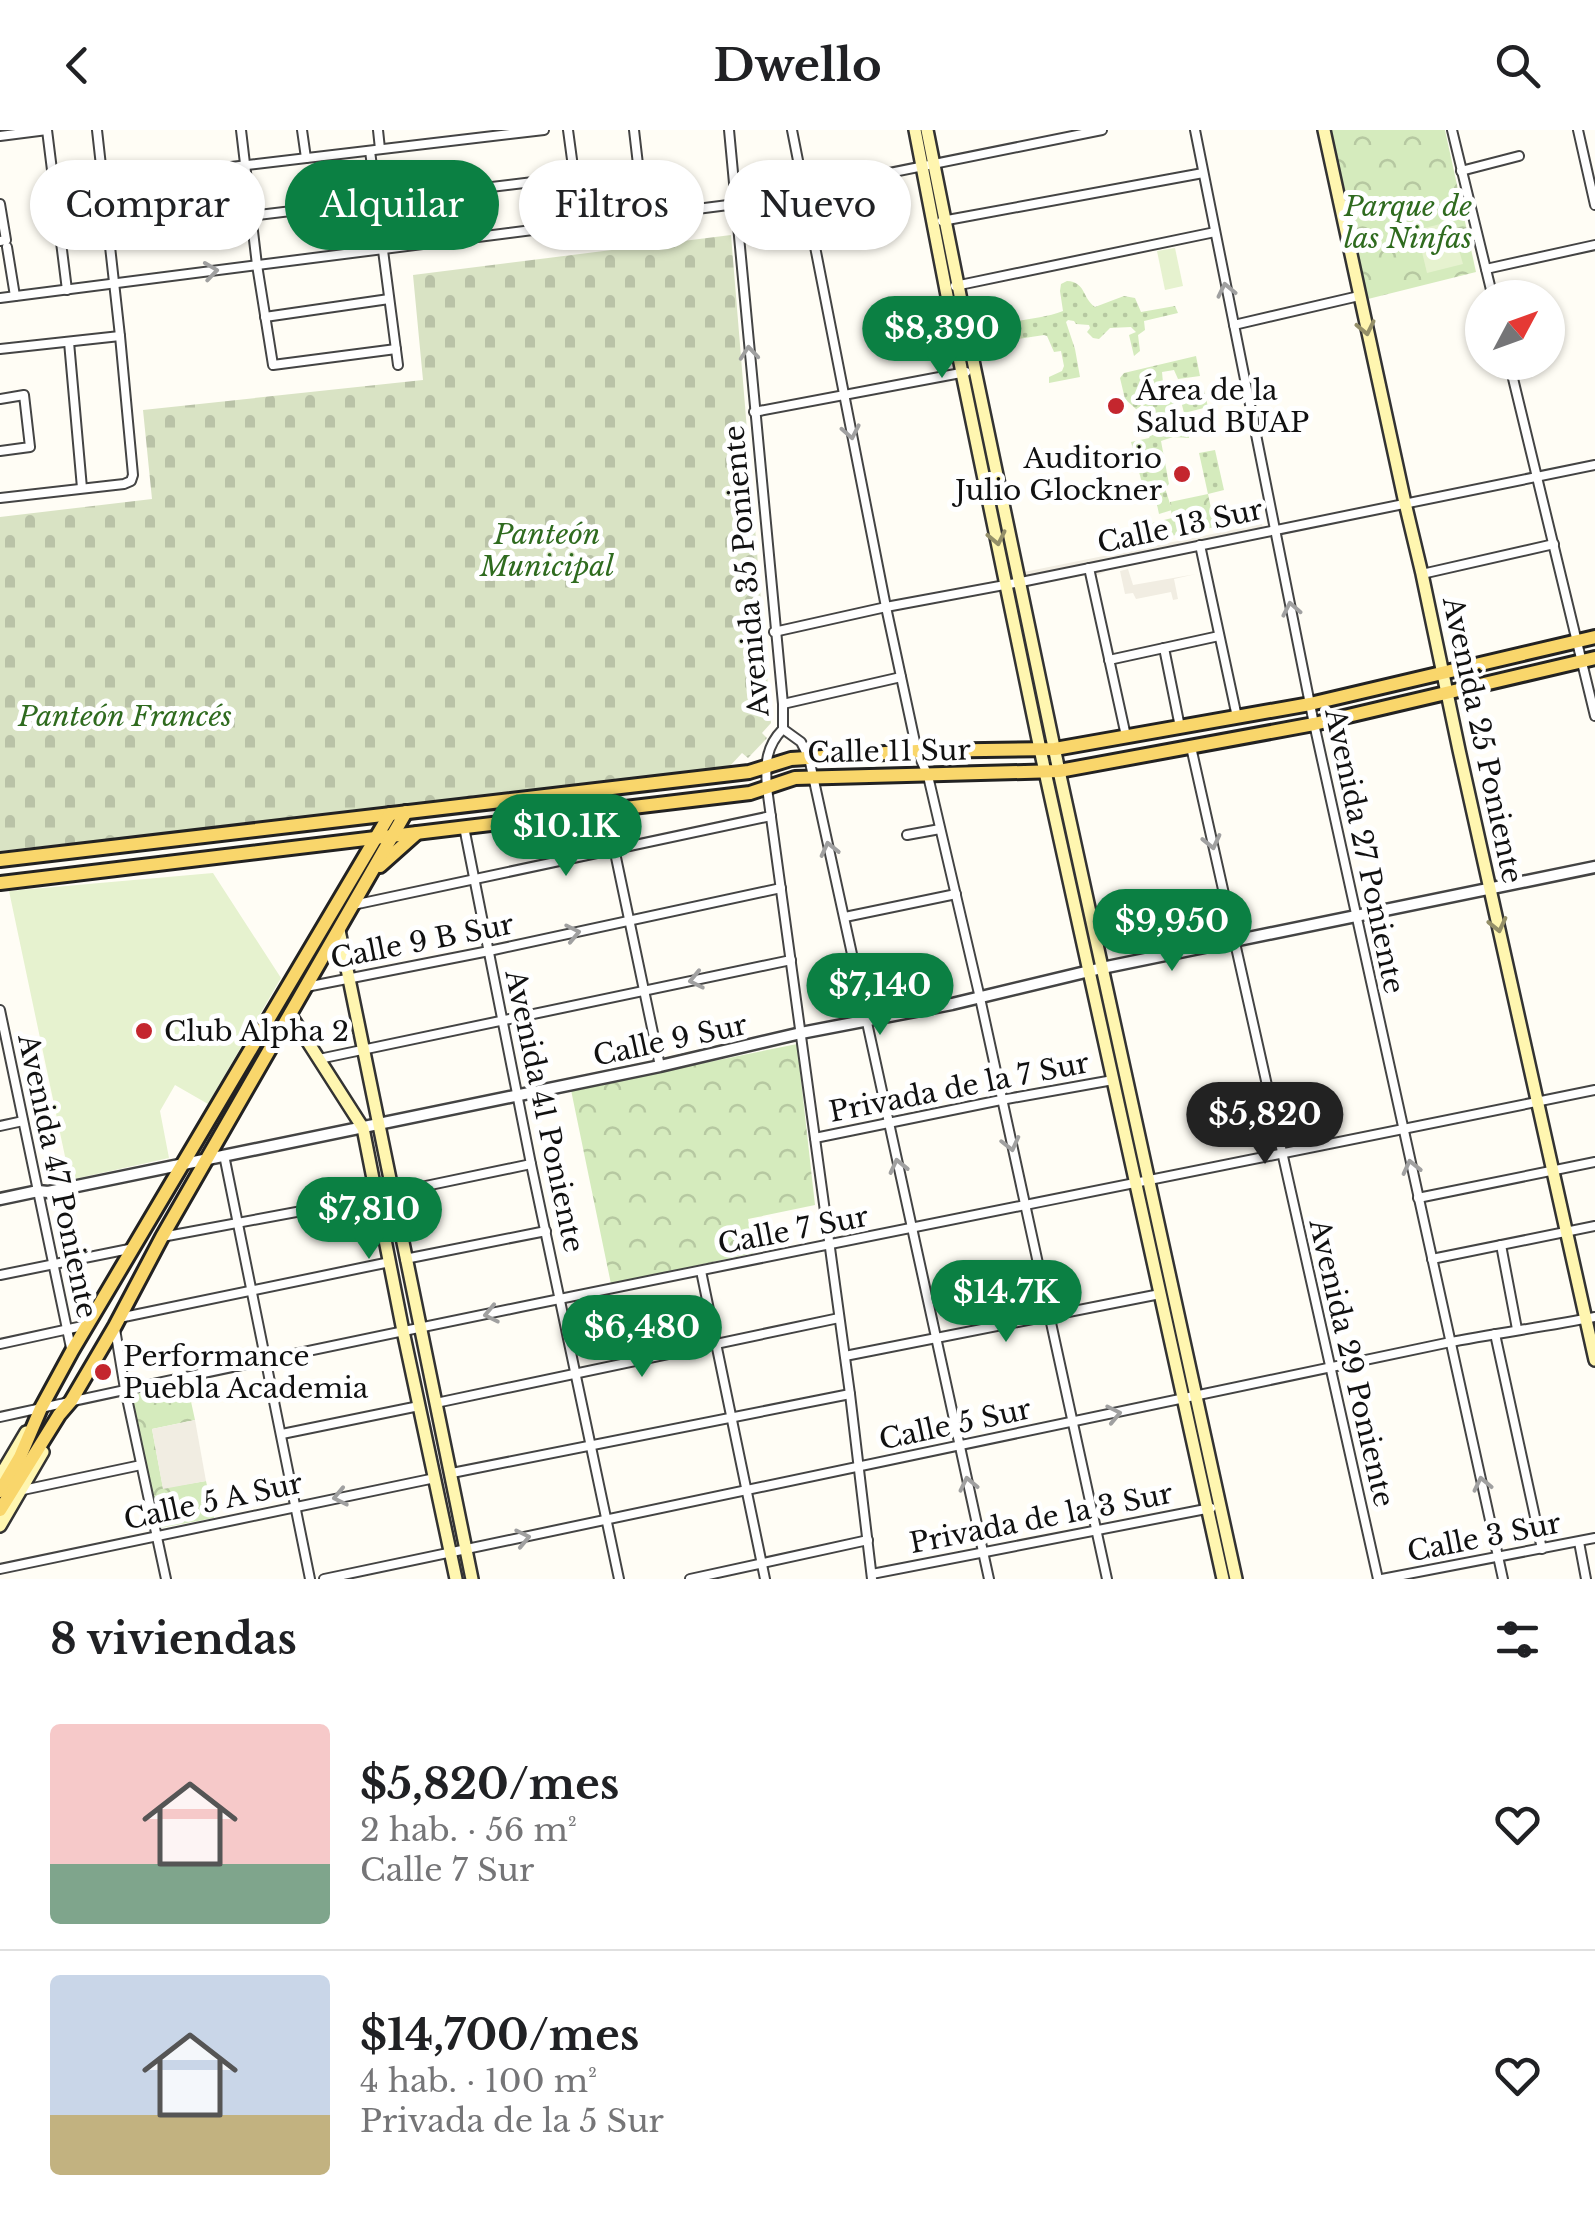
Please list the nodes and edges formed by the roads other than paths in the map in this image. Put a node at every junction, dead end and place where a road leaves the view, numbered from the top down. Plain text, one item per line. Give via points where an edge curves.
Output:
1 (47, 130) edge
2 (97, 130) edge
3 (241, 130) edge
4 (302, 130) edge
5 (378, 130) edge
6 (453, 130) edge
7 (544, 130) edge
8 (568, 130) edge
9 (634, 130) edge
10 (729, 130) edge
11 (792, 130) edge
12 (915, 130) edge
13 (928, 130) edge
14 (1102, 130) edge
15 (1195, 130) edge
16 (1324, 130) edge
17 (1452, 130) edge
18 (1578, 130) edge
19 (0, 136) edge
20 (455, 141) junction
21 (376, 150) junction
22 (1519, 156) dead end
23 (306, 158) junction
24 (100, 160) edge
25 (244, 160) edge
26 (376, 160) edge
27 (572, 160) edge
28 (637, 160) edge
29 (732, 160) edge
30 (798, 160) edge
31 (265, 163) edge
32 (929, 167) junction
33 (911, 171) edge
34 (1462, 171) junction
35 (1204, 173) junction
36 (0, 204) edge
37 (1595, 204) edge
38 (940, 222) junction
39 (1215, 232) junction
40 (4, 243) edge
41 (1595, 245) edge
42 (111, 250) edge
43 (255, 250) edge
44 (374, 250) edge
45 (382, 250) edge
46 (740, 250) edge
47 (815, 250) edge
48 (257, 265) junction
49 (1486, 269) junction
50 (1489, 280) edge
51 (115, 284) junction
52 (952, 287) junction
53 (68, 290) junction
54 (15, 296) junction
55 (1359, 296) junction
56 (0, 298) edge
57 (389, 299) junction
58 (265, 317) junction
59 (1234, 325) junction
60 (120, 336) junction
61 (68, 342) junction
62 (396, 349) junction
63 (0, 350) edge
64 (398, 364) dead end
65 (968, 371) junction
66 (1514, 380) edge
67 (844, 396) junction
68 (0, 399) edge
69 (754, 412) junction
70 (0, 451) edge
71 (1595, 464) edge
72 (1538, 477) junction
73 (82, 488) junction
74 (0, 498) edge
75 (1405, 504) junction
76 (1275, 530) junction
77 (1554, 544) junction
78 (1200, 545) junction
79 (1090, 568) junction
80 (1422, 574) junction
81 (1020, 582) junction
82 (1006, 584) junction
83 (886, 606) junction
84 (774, 632) junction
85 (1219, 636) junction
86 (1595, 637) edge
87 (1578, 641) junction
88 (1164, 648) junction
89 (1109, 660) junction
90 (1589, 660) edge
91 (1442, 673) junction
92 (901, 678) junction
93 (1446, 693) junction
94 (783, 704) junction
95 (1310, 704) junction
96 (1595, 716) edge
97 (1237, 717) junction
98 (1314, 724) junction
99 (1180, 727) junction
100 (783, 728) junction
101 (1126, 736) junction
102 (1191, 747) junction
103 (1040, 749) junction
104 (1055, 749) junction
105 (917, 751) junction
106 (809, 758) junction
107 (766, 767) junction
108 (1052, 772) junction
109 (928, 776) junction
110 (814, 784) junction
111 (767, 788) junction
112 (606, 810) junction
113 (406, 812) junction
114 (390, 814) junction
115 (771, 816) junction
116 (464, 827) junction
117 (940, 829) junction
118 (418, 833) junction
119 (907, 835) dead end
120 (392, 836) junction
121 (376, 838) junction
122 (614, 850) junction
123 (0, 860) edge
124 (1595, 867) edge
125 (370, 874) junction
126 (474, 880) junction
127 (0, 882) edge
128 (781, 888) junction
129 (1490, 889) junction
130 (956, 894) junction
131 (353, 906) junction
132 (845, 917) junction
133 (1357, 917) junction
134 (628, 921) junction
135 (339, 930) junction
136 (1234, 942) junction
137 (489, 951) junction
138 (791, 960) junction
139 (1095, 969) junction
140 (349, 978) junction
141 (306, 987) junction
142 (644, 991) junction
143 (980, 998) junction
144 (0, 1010) edge
145 (290, 1014) junction
146 (502, 1020) junction
147 (866, 1021) junction
148 (802, 1033) junction
149 (364, 1049) junction
150 (4, 1051) edge
151 (318, 1059) junction
152 (660, 1066) junction
153 (1112, 1080) junction
154 (1595, 1090) edge
155 (518, 1095) junction
156 (1000, 1100) junction
157 (1538, 1102) junction
158 (23, 1121) junction
159 (888, 1123) junction
160 (378, 1124) junction
161 (0, 1126) edge
162 (362, 1128) junction
163 (1403, 1130) junction
164 (815, 1138) junction
165 (1281, 1152) junction
166 (224, 1155) junction
167 (208, 1158) junction
168 (1595, 1162) edge
169 (184, 1163) junction
170 (530, 1164) junction
171 (1553, 1170) junction
172 (1141, 1181) junction
173 (42, 1194) junction
174 (392, 1194) junction
175 (377, 1196) junction
176 (1418, 1198) junction
177 (0, 1203) edge
178 (1026, 1205) junction
179 (237, 1224) junction
180 (1595, 1226) edge
181 (913, 1229) junction
182 (546, 1231) junction
183 (1566, 1232) junction
184 (162, 1237) junction
185 (829, 1245) junction
186 (1501, 1245) junction
187 (134, 1248) junction
188 (405, 1259) junction
189 (1432, 1259) junction
190 (390, 1262) junction
191 (54, 1264) junction
192 (701, 1271) junction
193 (0, 1275) edge
194 (250, 1290) junction
195 (1160, 1294) junction
196 (561, 1299) junction
197 (1050, 1317) junction
198 (840, 1318) junction
199 (1590, 1318) edge
200 (117, 1322) junction
201 (88, 1325) junction
202 (420, 1328) junction
203 (1517, 1329) junction
204 (68, 1330) junction
205 (403, 1331) junction
206 (1495, 1334) junction
207 (936, 1339) junction
208 (1451, 1342) junction
209 (0, 1344) edge
210 (716, 1346) junction
211 (72, 1352) junction
212 (845, 1356) junction
213 (265, 1360) junction
214 (1595, 1360) edge
215 (1329, 1368) junction
216 (576, 1375) junction
217 (125, 1389) junction
218 (850, 1394) junction
219 (1189, 1398) junction
220 (71, 1401) junction
221 (436, 1403) junction
222 (420, 1406) junction
223 (41, 1408) junction
224 (0, 1417) edge
225 (731, 1418) junction
226 (1073, 1422) junction
227 (282, 1434) junction
228 (591, 1446) junction
229 (960, 1447) junction
230 (24, 1460) junction
231 (141, 1465) junction
232 (860, 1466) junction
233 (452, 1474) junction
234 (0, 1476) edge
235 (435, 1478) junction
236 (22, 1490) junction
237 (0, 1491) edge
238 (747, 1492) junction
239 (295, 1506) junction
240 (1213, 1508) junction
241 (0, 1510) edge
242 (607, 1521) junction
243 (0, 1526) edge
244 (1096, 1529) junction
245 (156, 1536) junction
246 (1595, 1538) edge
247 (868, 1540) junction
248 (1578, 1542) junction
249 (1542, 1549) junction
250 (466, 1550) junction
251 (983, 1552) junction
252 (451, 1553) junction
253 (1498, 1558) junction
254 (762, 1564) junction
255 (0, 1569) edge
256 (872, 1576) edge
257 (166, 1579) edge
258 (310, 1579) edge
259 (324, 1579) edge
260 (456, 1579) edge
261 (472, 1579) edge
262 (619, 1579) edge
263 (690, 1579) edge
264 (765, 1579) edge
265 (989, 1579) edge
266 (1107, 1579) edge
267 (1223, 1579) edge
268 (1236, 1579) edge
269 (1380, 1579) edge
270 (1503, 1579) edge
271 (1586, 1579) edge

1 - 19 street
1 - 53 street
2 - 24 street
3 - 25 street
4 - 23 street
5 - 21 street
6 - 20 street
7 - 20 street
8 - 27 street
9 - 28 street
10 - 29 street, Avenida 35 Poniente
11 - 30 street
12 - 32 main road
13 - 32 main road
14 - 32 street
15 - 35 street, Avenida 27 Poniente
16 - 55 main road, Avenida 25 Poniente
17 - 34 street
18 - 37 street
20 - 21 street
21 - 23 street
21 - 26 street
22 - 34 street
23 - 31 street
32 - 33 street
32 - 38 main road
34 - 49 street
35 - 38 street
35 - 39 street, Avenida 27 Poniente
36 - 40 street
38 - 52 main road
39 - 52 street
59 -> 39 street, Avenida 27 Poniente
40 - 54 street
41 - 49 street
42 - 51 street
43 - 48 street
44 - 48 street
45 - 57 street
69 -> 46 street, Avenida 35 Poniente
47 - 67 street
51 -> 48 street
48 - 58 street
49 - 50 street
51 - 53 street
51 - 60 street
52 - 65 main road
53 - 54 street
54 - 56 street
55 - 59 street
55 -> 75 main road, Avenida 25 Poniente
57 - 58 street
57 - 62 street
58 - 62 street via 272,365
59 - 76 street, Avenida 27 Poniente
60 - 61 street
60 - 73 street via 133,475 124,484
61 - 63 street
61 - 73 street
62 - 64 street
65 - 67 street
65 - 81 main road
65 -> 82 main road
66 - 72 street
67 - 69 street
67 -> 83 street
68 - 70 street via 24,395 30,448
69 - 84 street, Avenida 35 Poniente
71 - 72 street, Calle 13 Sur
72 - 75 street, Calle 13 Sur
72 - 77 street
73 - 74 street
75 - 76 street, Calle 13 Sur
75 - 80 main road, Avenida 25 Poniente
76 - 78 street, Calle 13 Sur
95 -> 76 street, Avenida 27 Poniente
77 - 80 street
77 - 87 street
78 - 79 street, Calle 13 Sur
78 - 85 street
79 - 81 street, Calle 13 Sur
79 - 89 street
80 - 91 main road, Avenida 25 Poniente
81 - 82 street, Calle 13 Sur
81 - 104 main road
82 - 83 street, Calle 13 Sur
82 - 103 main road
83 - 84 street, Calle 13 Sur
83 - 92 street
84 - 94 street, Avenida 35 Poniente
85 - 88 street
85 - 97 street
86 - 87 main road, Calle 11 Sur
87 - 90 street
87 - 91 main road, Calle 11 Sur
88 - 89 street
88 - 99 street
89 - 101 street
90 - 93 main road, Calle 11 Sur
90 - 96 street
91 - 93 main road, Avenida 25 Poniente
91 - 95 main road, Calle 11 Sur
92 - 94 street
92 - 105 street
93 - 98 main road, Calle 11 Sur
93 - 129 main road, Avenida 25 Poniente
94 - 100 street, Avenida 35 Poniente
95 - 97 main road, Calle 11 Sur
95 - 98 street, Avenida 27 Poniente
97 - 99 main road, Calle 11 Sur
98 - 102 main road, Calle 11 Sur
98 - 133 street, Avenida 27 Poniente
99 - 101 main road, Calle 11 Sur
100 - 106 street, Avenida 35 Poniente
100 - 107 street
101 - 104 main road, Calle 11 Sur
102 - 108 main road, Calle 11 Sur
102 -> 136 street, Avenida 29 Poniente
103 - 104 main road, Calle 11 Sur
103 - 105 main road, Calle 11 Sur
103 - 108 main road
104 - 108 main road
105 - 106 main road, Calle 11 Sur
105 - 109 street
106 - 107 main road, Calle 11 Sur
106 - 110 street, Avenida 35 Poniente
107 - 111 street
107 - 113 main road, Calle 11 Sur
108 - 109 main road, Calle 11 Sur
108 - 139 main road
109 - 110 main road, Calle 11 Sur via 833,777
109 - 117 street
110 - 111 main road, Calle 11 Sur via 794,778
132 -> 110 street, Avenida 35 Poniente
111 - 112 main road, Calle 11 Sur
111 - 115 street
112 - 116 main road, Calle 11 Sur
112 - 122 street
113 - 114 main road, Calle 11 Sur
113 - 120 main road
114 - 121 main road
114 - 123 main road, Calle 11 Sur
115 - 122 street
115 - 128 street
116 - 118 main road, Calle 11 Sur
116 - 126 street, Avenida 41 Poniente
117 - 119 street
117 - 130 street
118 - 120 main road, Calle 11 Sur
118 - 125 main road
120 - 121 main road, Calle 11 Sur
120 - 125 main road
121 - 127 main road, Calle 11 Sur
121 - 169 main road
122 - 126 street
122 - 134 street
124 - 129 street, Calle 9 Sur
125 - 131 main road
126 - 131 street
126 - 137 street, Avenida 41 Poniente
128 - 134 street, Calle 9 B Sur
128 - 138 street
129 - 133 street, Calle 9 Sur
129 -> 157 main road, Avenida 25 Poniente
130 - 132 street
130 - 143 street
131 - 135 main road
132 - 147 street, Avenida 35 Poniente
133 - 136 street, Calle 9 Sur
133 - 163 street, Avenida 27 Poniente
137 -> 134 street, Calle 9 B Sur
134 - 142 street
135 - 140 main road
135 - 141 main road
136 - 139 street, Calle 9 Sur
136 - 165 street, Avenida 29 Poniente
137 - 140 street, Calle 9 B Sur
137 - 146 street, Avenida 41 Poniente
138 -> 142 street
138 - 148 street
139 - 143 street, Calle 9 Sur
139 - 153 main road
139 - 172 main road
140 - 141 street, Calle 9 B Sur
140 - 149 main road
141 - 145 main road
142 - 146 street
142 - 152 street
143 - 147 street, Calle 9 Sur
143 - 156 street
144 - 150 street, Avenida 47 Poniente
145 - 151 main road
145 - 167 main road
146 - 149 street
146 - 155 street, Avenida 41 Poniente
147 - 148 street, Calle 9 Sur
147 - 159 street, Avenida 35 Poniente
148 - 152 street, Calle 9 Sur
148 - 164 street
149 - 151 street
149 - 160 main road
150 - 158 street, Avenida 47 Poniente
151 - 162 main road
152 - 155 street, Calle 9 Sur
153 - 156 street, Privada de la 7 Sur
153 - 172 main road
154 - 157 street, Calle 7 Sur
155 - 160 street, Calle 9 Sur
155 - 170 street, Avenida 41 Poniente
156 - 159 street, Privada de la 7 Sur
156 -> 178 street
157 - 163 street, Calle 7 Sur
157 - 171 main road, Avenida 25 Poniente
158 - 161 street
158 - 173 street, Avenida 47 Poniente
159 - 164 street, Privada de la 7 Sur
181 -> 159 street, Avenida 35 Poniente
160 - 162 street, Calle 9 Sur
160 - 174 main road
162 - 166 street, Calle 9 Sur
162 - 175 main road
163 - 165 street, Calle 7 Sur
176 -> 163 street, Avenida 27 Poniente
164 - 185 street
165 - 172 street, Calle 7 Sur
165 - 215 street, Avenida 29 Poniente
166 - 167 street, Calle 9 Sur
166 - 179 street
167 - 169 street, Calle 9 Sur
167 - 184 main road
168 - 171 street
169 - 173 street, Calle 9 Sur
169 - 187 main road
170 - 174 street
170 - 182 street, Avenida 41 Poniente
171 - 176 street
171 - 183 main road, Avenida 25 Poniente
172 - 178 street, Calle 7 Sur
172 - 195 main road
172 - 219 main road
173 - 177 street, Calle 9 Sur
173 - 191 street, Avenida 47 Poniente
174 - 188 main road
175 - 179 street
175 - 190 main road
176 - 189 street, Avenida 27 Poniente
178 - 181 street, Calle 7 Sur
178 - 197 street
179 - 184 street
179 - 194 street
180 - 183 street
181 - 185 street, Calle 7 Sur
181 - 207 street, Avenida 35 Poniente
182 - 188 street
182 - 196 street, Avenida 41 Poniente
183 - 186 street
183 - 199 main road, Avenida 25 Poniente
184 - 200 main road
185 - 192 street, Calle 7 Sur
185 - 198 street
186 - 189 street
186 - 203 street
187 - 191 street
187 - 201 main road
188 - 202 main road
189 - 208 street, Avenida 27 Poniente
190 - 194 street
190 - 205 main road
191 - 193 street
191 - 204 street, Avenida 47 Poniente
192 - 196 street, Calle 7 Sur
192 - 210 street
194 - 200 street
194 - 213 street
195 - 197 street
195 - 219 main road
196 -> 202 street, Calle 7 Sur
196 - 216 street, Avenida 41 Poniente
197 - 207 street
197 - 226 street
198 - 210 street
198 - 212 street
199 - 203 street, Calle 5 Sur
199 - 214 main road, Avenida 25 Poniente
200 - 217 street, Avenida 47 Poniente
200 - 220 main road
201 - 204 street
201 - 211 main road
202 - 205 street, Calle 7 Sur
202 - 221 main road
203 - 206 street, Calle 5 Sur
204 - 209 street
204 - 211 street, Avenida 47 Poniente
205 - 213 street, Calle 7 Sur
205 - 222 main road
206 - 208 street, Calle 5 Sur
206 - 249 street
207 - 212 street
207 - 229 street, Avenida 35 Poniente
208 - 215 street, Calle 5 Sur
253 -> 208 street, Avenida 27 Poniente
210 - 216 street
210 - 225 street
211 - 223 main road
212 - 218 street
213 - 217 street, Calle 7 Sur
213 - 227 street
215 - 219 street, Calle 5 Sur
215 - 269 street, Avenida 29 Poniente
216 - 221 street
216 - 228 street, Avenida 41 Poniente
217 - 220 street, Calle 7 Sur
217 - 231 street, Avenida 47 Poniente
218 - 225 street
218 - 232 street
226 -> 219 street, Calle 5 Sur
219 - 240 main road
220 - 223 street, Calle 7 Sur
220 - 230 main road
220 - 236 main road
221 - 233 main road
222 - 227 street
222 - 235 main road
223 - 224 street, Calle 7 Sur
223 - 230 main road
223 - 234 main road
225 - 228 street
225 - 238 street
226 - 229 street, Calle 5 Sur
226 - 244 street
227 - 239 street
228 - 233 street
228 - 242 street, Avenida 41 Poniente
229 - 232 street, Calle 5 Sur
251 -> 229 street, Avenida 35 Poniente
230 - 237 main road
230 - 241 main road
231 - 236 street
231 - 245 street, Avenida 47 Poniente
232 - 238 street, Calle 5 Sur
232 - 247 street
233 - 250 main road
235 -> 239 street, Calle 5 A Sur
235 - 252 main road
236 - 243 main road
238 - 242 street, Calle 5 Sur
238 - 254 street
239 - 245 street, Calle 5 A Sur
239 - 258 street
240 - 244 street, Privada de la 3 Sur
240 - 267 main road
240 - 268 main road
250 -> 242 street, Calle 5 Sur
242 - 262 street, Avenida 41 Poniente
244 - 251 street, Privada de la 3 Sur
244 - 266 street
245 - 255 street, Calle 5 A Sur
245 - 257 street, Avenida 47 Poniente
246 - 248 street, Calle 3 Sur
247 - 254 street
247 - 256 street
248 - 249 street, Calle 3 Sur
248 - 271 street
249 - 253 street, Calle 3 Sur
250 - 252 street, Calle 5 Sur
250 - 261 main road
251 - 256 street, Privada de la 3 Sur
251 - 265 street, Avenida 35 Poniente
252 - 259 street, Calle 5 Sur
252 - 260 main road
253 - 269 street, Calle 3 Sur
253 - 270 street, Avenida 27 Poniente
254 - 263 street
254 - 264 street

